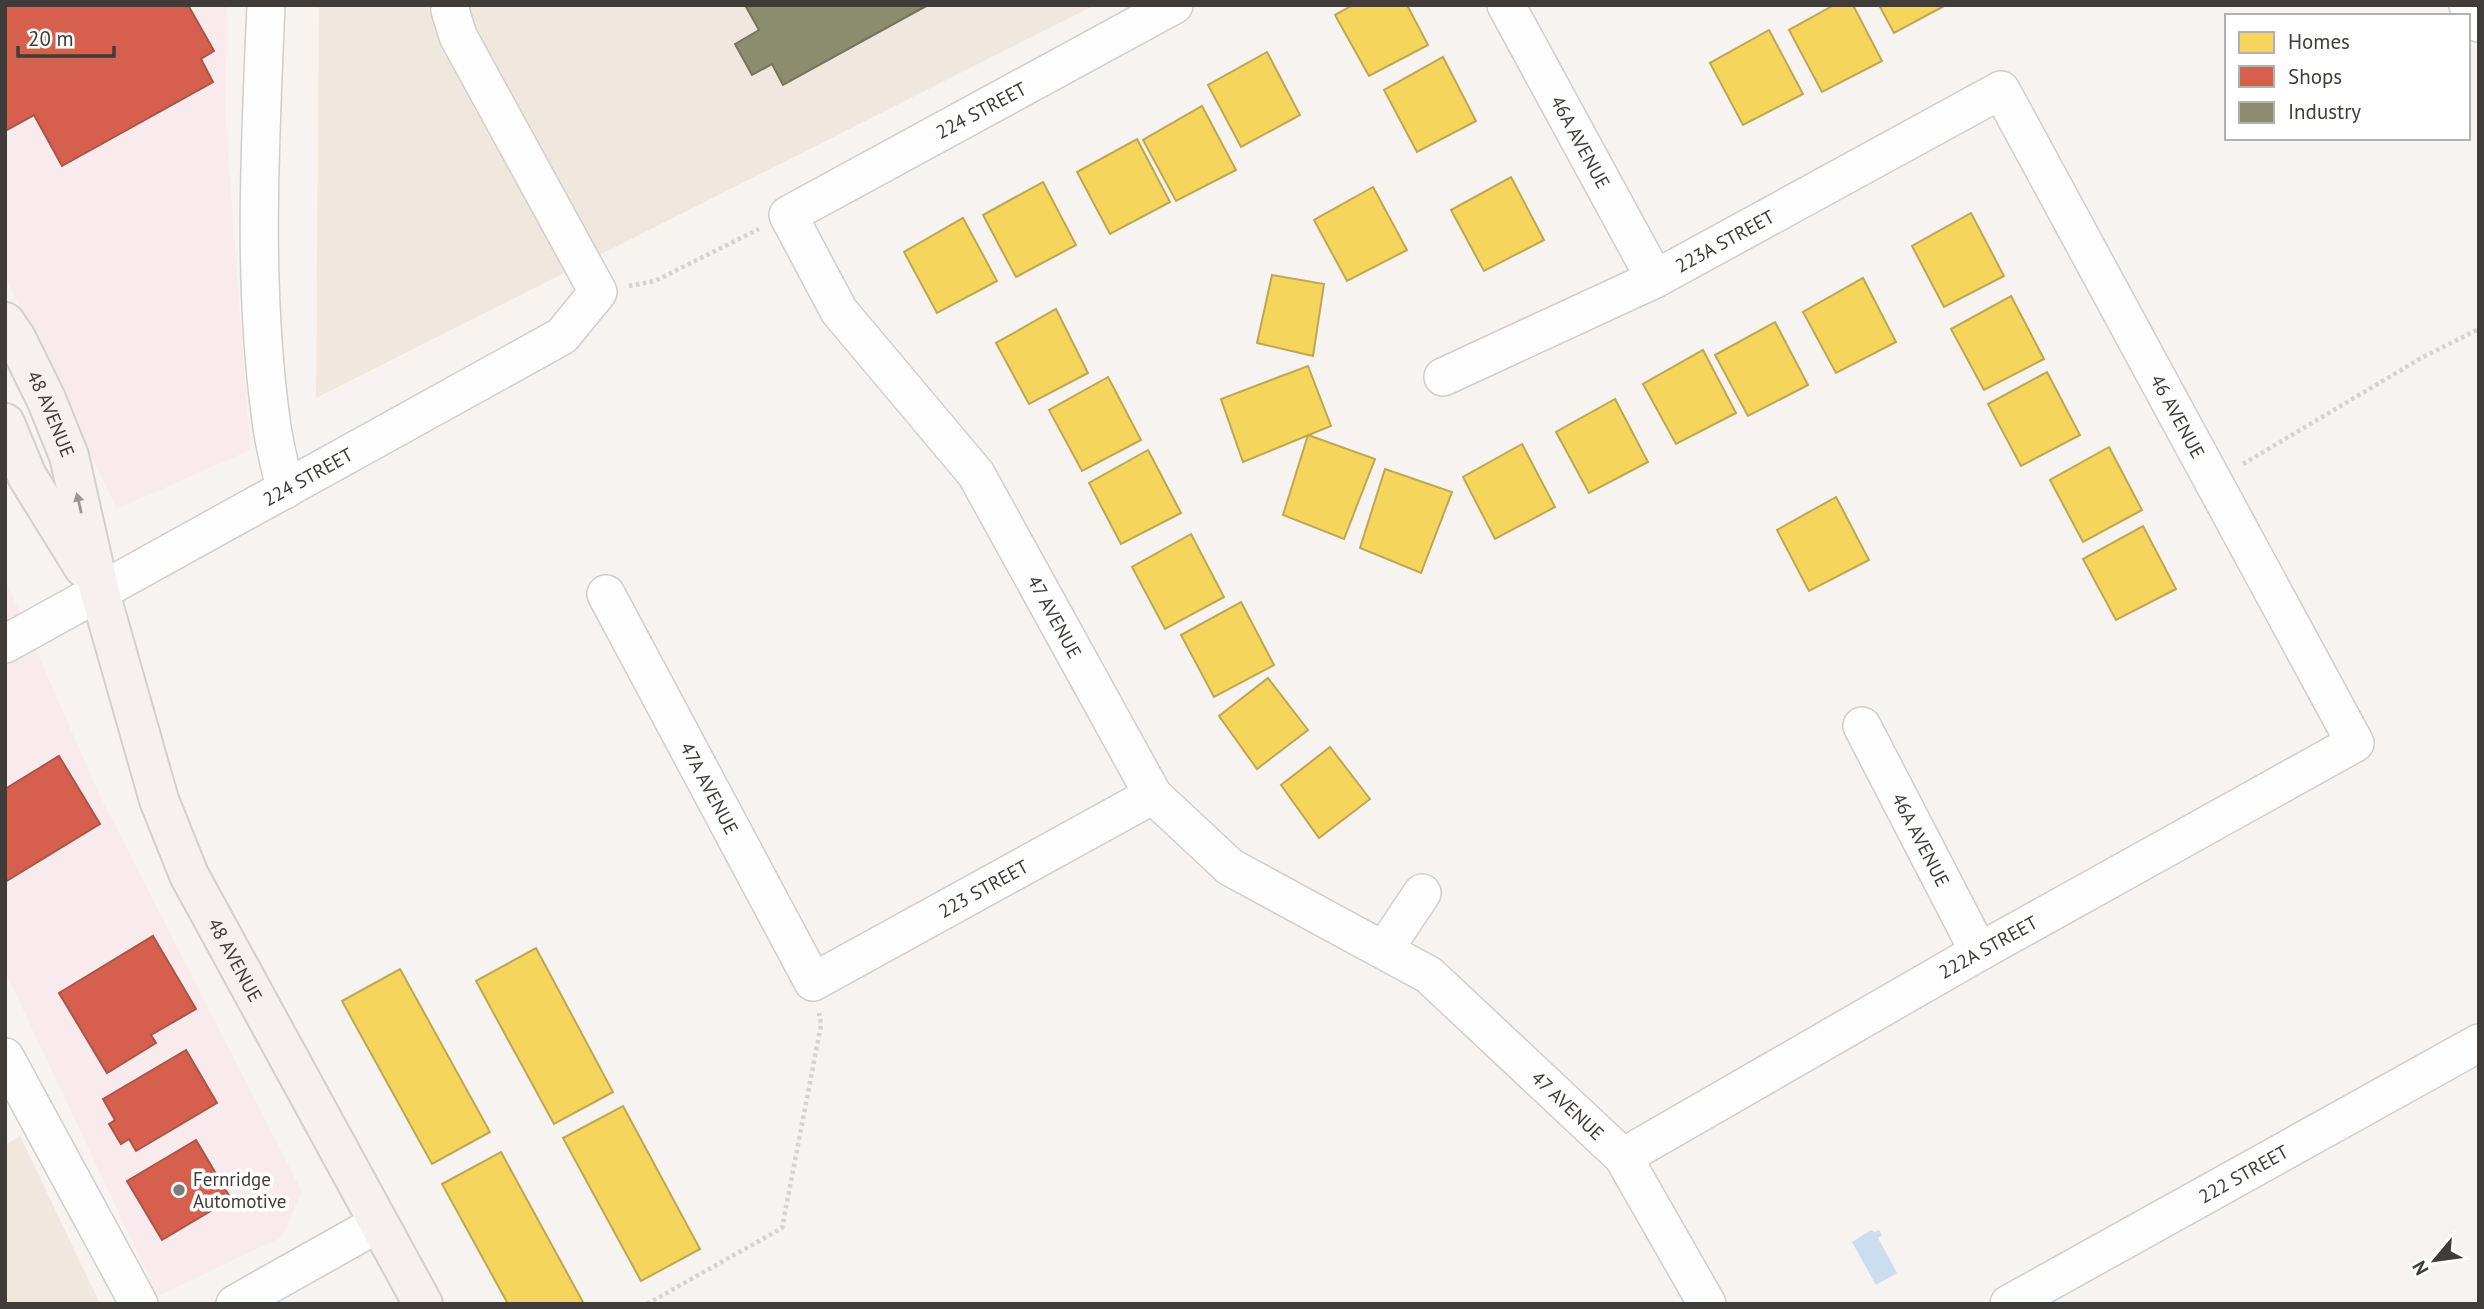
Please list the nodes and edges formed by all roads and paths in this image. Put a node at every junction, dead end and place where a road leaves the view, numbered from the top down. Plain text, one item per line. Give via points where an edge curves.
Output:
1 (266, 5) edge
2 (451, 5) edge
3 (1174, 5) edge
4 (1506, 5) edge
5 (2468, 5) edge
6 (1123, 17) edge
7 (2479, 23) edge
8 (2001, 90) joint
9 (788, 215) junction
10 (1655, 279) junction
11 (598, 292) junction
12 (5, 322) edge
13 (2479, 330) edge
14 (1443, 377) dead end
15 (5, 423) edge
16 (2214, 481) junction
17 (285, 490) junction
18 (100, 593) junction
19 (606, 594) dead end
20 (5, 644) edge
21 (1862, 726) dead end
22 (2355, 743) joint
23 (1153, 795) junction
24 (1422, 894) dead end
25 (1384, 950) junction
26 (1979, 952) junction
27 (813, 982) junction
28 (2479, 1043) edge
29 (5, 1058) edge
30 (1623, 1157) junction
31 (379, 1223) junction
32 (139, 1304) edge
33 (235, 1304) edge
34 (423, 1304) edge
35 (647, 1304) edge
36 (1707, 1304) edge
37 (2008, 1304) edge

1 - 17 street via 259,166 262,325 272,430
2 - 11 street via 458,36
3 - 6 street, 224 STREET
4 - 10 street, 46A AVENUE
5 - 7 street
6 - 9 street, 224 STREET
8 - 10 street, 223A STREET
8 - 16 street, 46 AVENUE
9 - 11 path via 656,281
9 - 23 street, 47 AVENUE via 839,311 976,474
10 - 14 street, 223A STREET
11 - 17 street, 224 STREET via 562,336
18 -> 12 main road, 48 AVENUE via 69,456 46,399
13 - 16 path via 2423,357
15 - 18 main road, 48 AVENUE via 27,476
16 - 22 street, 46 AVENUE
17 - 18 street, 224 STREET
18 - 20 street, 224 STREET
18 - 31 main road, 48 AVENUE via 159,800 185,865
19 - 27 street, 47A AVENUE
21 - 26 street, 46A AVENUE
22 - 26 street, 222A STREET
23 - 25 street, 47 AVENUE via 1230,866
23 - 27 street, 223 STREET
24 - 25 street
25 - 30 street, 47 AVENUE via 1429,975
26 - 30 street, 222A STREET
27 - 35 path via 821,1025 782,1228
28 - 37 street, 222 STREET
29 - 32 street
30 - 36 street, 47 AVENUE
31 - 33 street
31 - 34 main road, 48 AVENUE

